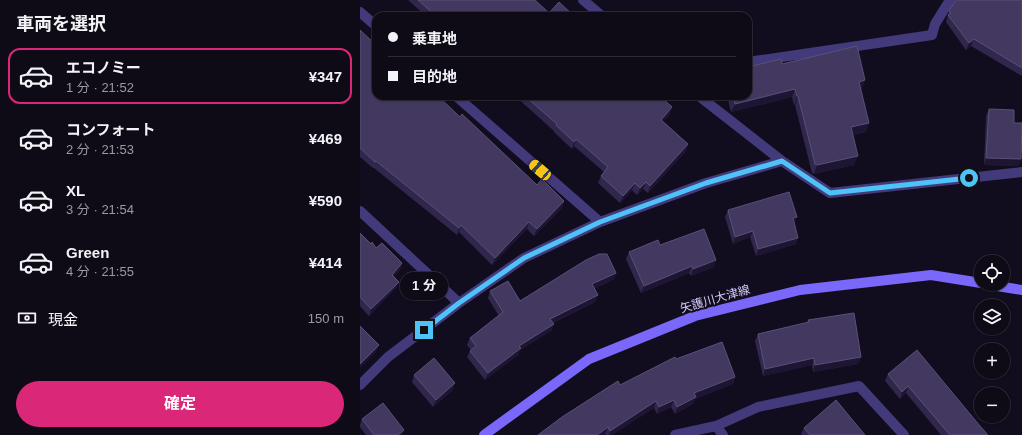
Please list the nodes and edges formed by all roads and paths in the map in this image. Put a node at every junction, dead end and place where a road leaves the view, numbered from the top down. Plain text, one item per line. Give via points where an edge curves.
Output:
1 (582, 0) edge
2 (950, 0) edge
3 (360, 12) edge
4 (597, 12) edge
5 (372, 22) edge
6 (752, 61) edge
7 (461, 100) edge
8 (704, 100) edge
9 (782, 161) junction
10 (1022, 172) edge
11 (360, 211) edge
12 (600, 222) junction
13 (974, 282) edge
14 (1010, 288) edge
15 (1022, 290) edge
16 (459, 303) junction
17 (360, 385) edge
18 (716, 426) junction
19 (484, 435) edge
20 (675, 435) edge
21 (724, 435) edge
22 (904, 435) edge

1 - 4 street
2 - 6 street via 935,24 932,35
3 - 5 street
7 - 12 street
8 - 9 street
9 - 10 street via 830,193
9 - 12 street via 706,183
11 - 16 street
12 - 16 street via 524,258
13 - 19 main road, 矢護川大津線 via 931,275 800,290 695,316 589,359
14 - 15 main road
16 - 17 street via 388,357
18 - 20 street
18 - 21 street
18 - 22 street via 758,407 859,386

